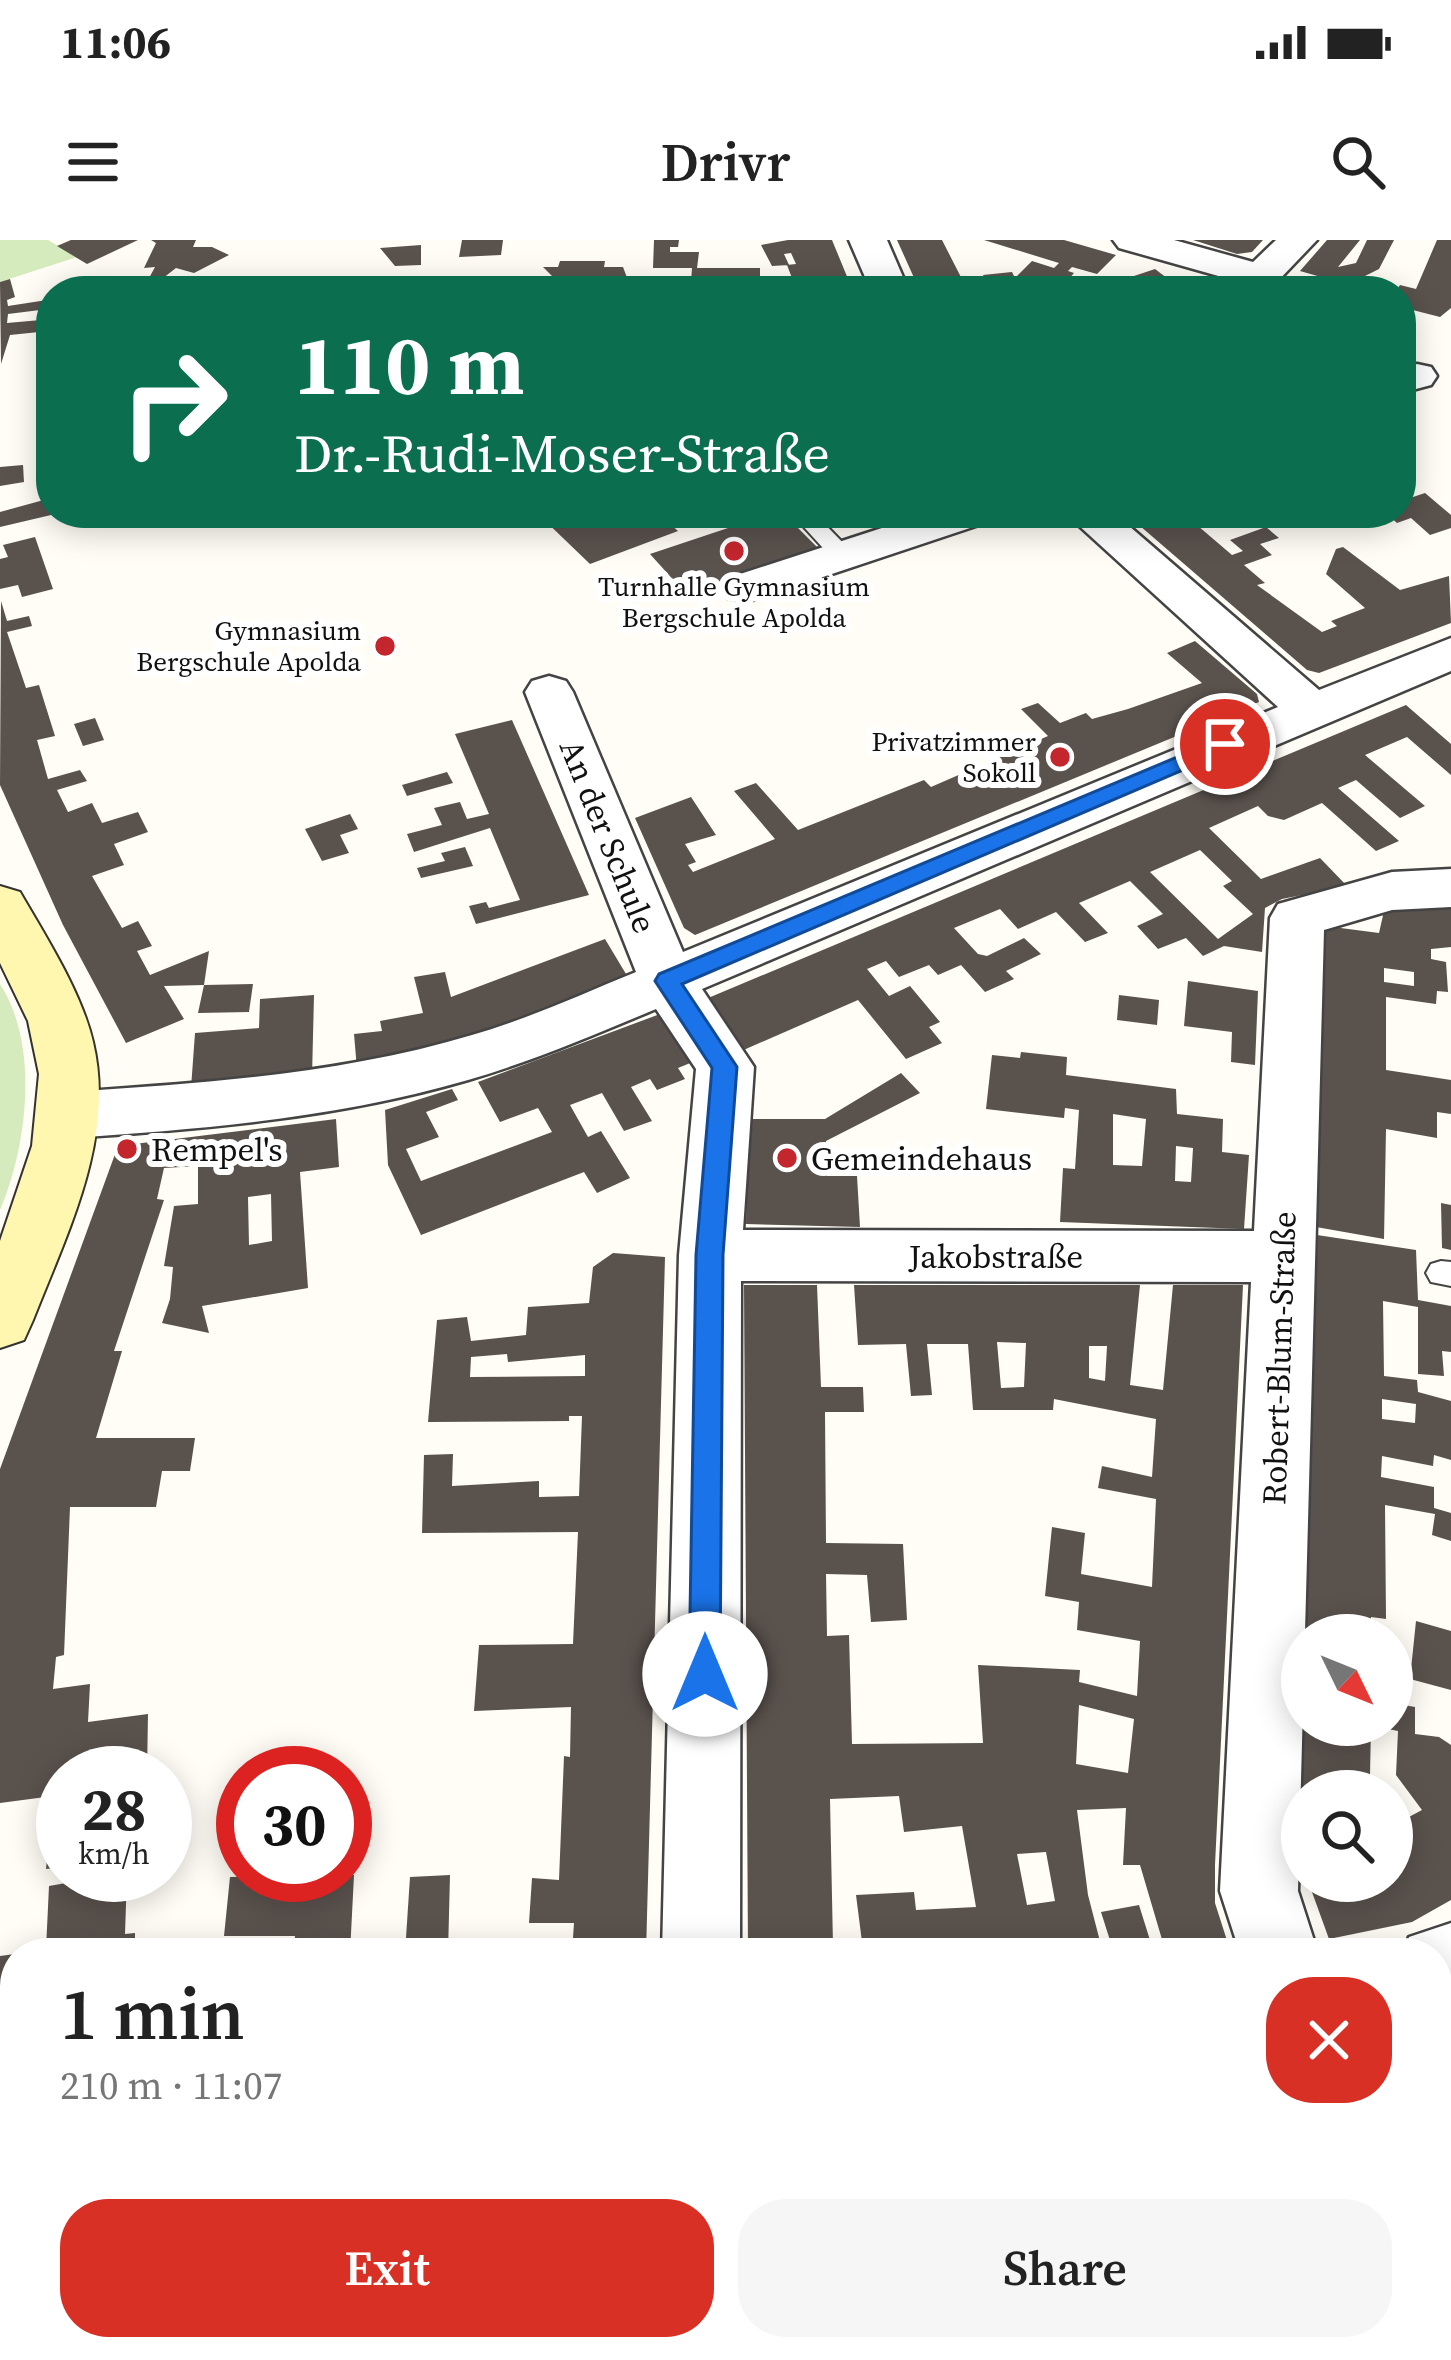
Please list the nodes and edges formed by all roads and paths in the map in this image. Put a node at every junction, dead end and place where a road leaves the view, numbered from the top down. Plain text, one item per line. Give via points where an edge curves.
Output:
1 (868, 240) edge
2 (1132, 240) edge
3 (1298, 240) edge
4 (884, 276) edge
5 (816, 528) edge
6 (924, 528) edge
7 (1104, 528) edge
8 (841, 554) junction
9 (744, 588) dead end
10 (1451, 652) edge
11 (548, 692) dead end
12 (1310, 708) junction
13 (1451, 888) edge
14 (6, 929) edge
15 (667, 981) junction
16 (70, 1115) junction
17 (710, 1255) junction
18 (1283, 1257) junction
19 (0, 1320) edge
20 (701, 1938) edge
21 (1274, 1938) edge

1 - 4 street
2 - 3 street via 1261,276
5 - 8 lane
6 - 8 street
7 - 12 street
8 - 9 street
10 - 12 street
11 - 15 street, An der Schule
12 - 15 street
13 - 18 street, Robert-Blum-Straße via 1392,891 1297,918
14 - 16 main road via 62,1035
15 - 16 street via 434,1071 345,1090
15 - 17 street, An der Schule via 725,1067
16 - 19 main road
17 - 18 street, Jakobstraße
17 - 20 street, An der Schule
18 - 21 street, Robert-Blum-Straße via 1259,1891

